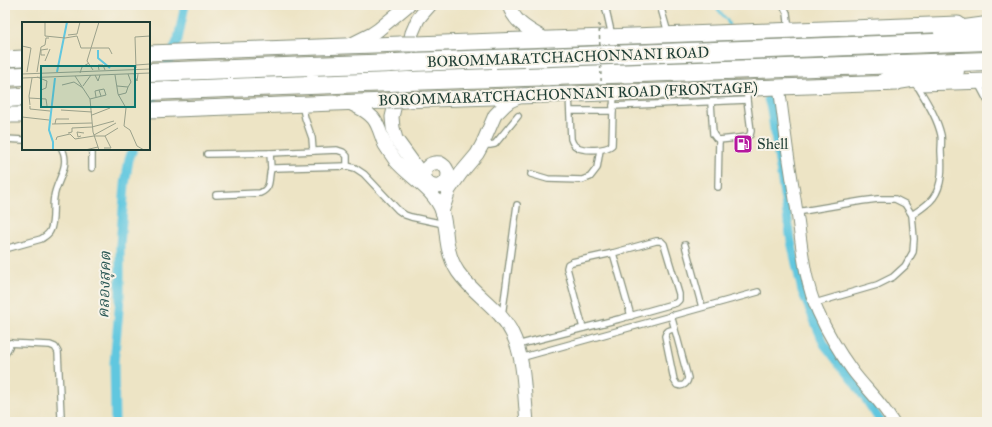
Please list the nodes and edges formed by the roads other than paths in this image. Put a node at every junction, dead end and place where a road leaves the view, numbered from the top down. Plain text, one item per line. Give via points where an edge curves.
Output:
1 (408, 5) edge
2 (430, 5) edge
3 (509, 5) edge
4 (605, 5) edge
5 (660, 5) edge
6 (783, 5) edge
7 (987, 22) edge
8 (987, 26) edge
9 (789, 30) junction
10 (669, 34) junction
11 (612, 36) junction
12 (545, 39) junction
13 (987, 41) edge
14 (349, 46) junction
15 (830, 47) junction
16 (155, 53) edge
17 (5, 58) edge
18 (22, 58) edge
19 (987, 61) edge
20 (987, 66) edge
21 (152, 71) edge
22 (22, 76) edge
23 (5, 77) edge
24 (885, 82) junction
25 (916, 83) junction
26 (778, 86) junction
27 (150, 91) edge
28 (984, 91) edge
29 (569, 94) junction
30 (747, 94) junction
31 (522, 96) junction
32 (22, 97) edge
33 (5, 98) edge
34 (347, 102) junction
35 (711, 102) junction
36 (614, 103) junction
37 (302, 104) junction
38 (156, 110) edge
39 (570, 111) junction
40 (5, 115) edge
41 (22, 115) edge
42 (518, 116) dead end
43 (5, 139) edge
44 (22, 140) edge
45 (719, 140) junction
46 (482, 145) junction
47 (62, 150) edge
48 (92, 150) edge
49 (600, 150) junction
50 (313, 151) junction
51 (270, 152) junction
52 (207, 154) dead end
53 (347, 166) junction
54 (92, 168) dead end
55 (271, 169) junction
56 (405, 171) junction
57 (461, 173) junction
58 (531, 174) dead end
59 (426, 180) junction
60 (447, 180) junction
61 (718, 187) dead end
62 (216, 194) dead end
63 (435, 197) junction
64 (516, 205) dead end
65 (797, 212) junction
66 (912, 215) junction
67 (444, 218) junction
68 (685, 245) dead end
69 (5, 249) edge
70 (613, 253) junction
71 (758, 292) dead end
72 (815, 303) junction
73 (702, 307) junction
74 (671, 315) junction
75 (502, 316) junction
76 (631, 316) junction
77 (583, 328) junction
78 (675, 329) junction
79 (8, 343) edge
80 (517, 345) junction
81 (5, 354) edge
82 (520, 358) junction
83 (61, 417) dead end
84 (527, 422) edge
85 (893, 422) edge

1 - 14 street via 378,30
2 - 59 street via 418,19 412,33 392,117 396,139
3 - 12 street via 521,24
4 - 11 lane
5 - 10 lane
6 - 9 lane via 787,13
7 - 9 main road
8 - 15 highway
9 - 10 main road
10 - 11 main road
11 - 12 main road
12 - 14 main road, bridge
13 - 15 highway, BOROMMARATCHACHONNANI ROAD
14 - 16 main road
15 - 21 highway, BOROMMARATCHACHONNANI ROAD
17 - 18 main road
19 - 27 highway, BOROMMARATCHACHONNANI ROAD
20 - 24 highway
22 - 23 highway
24 - 25 main road, BOROMMARATCHACHONNANI ROAD (FRONTAGE)
24 - 26 main road, BOROMMARATCHACHONNANI ROAD (FRONTAGE)
25 - 28 main road, BOROMMARATCHACHONNANI ROAD (FRONTAGE)
25 - 66 lane via 941,136 942,166 941,179 934,198
26 - 30 main road, BOROMMARATCHACHONNANI ROAD (FRONTAGE)
26 - 65 street
29 - 31 main road, BOROMMARATCHACHONNANI ROAD (FRONTAGE)
29 - 36 main road, BOROMMARATCHACHONNANI ROAD (FRONTAGE)
29 - 39 lane
30 - 35 lane
30 - 36 main road, BOROMMARATCHACHONNANI ROAD (FRONTAGE)
30 - 45 lane via 750,135
31 - 34 main road, BOROMMARATCHACHONNANI ROAD (FRONTAGE), bridge
31 - 46 street via 510,101 495,115
32 - 33 highway
34 - 37 main road, BOROMMARATCHACHONNANI ROAD (FRONTAGE)
34 - 56 street via 373,118 390,154
35 - 36 lane
35 - 45 lane via 714,134
36 - 39 lane
36 - 49 lane via 612,145
37 - 38 main road, BOROMMARATCHACHONNANI ROAD (FRONTAGE)
37 - 50 lane
39 - 49 lane via 573,144 576,147
40 - 41 main road
42 - 46 lane via 495,144
43 - 44 lane
45 - 61 lane
46 - 57 street
47 - 69 lane via 64,166 54,197 50,232 41,239
48 - 54 lane
49 - 58 lane via 597,168 590,177 582,180 548,179
50 - 51 lane
50 - 53 lane via 343,152 347,156
51 - 52 lane
51 - 55 lane
53 - 55 lane
53 - 67 lane via 364,174 405,215
55 - 62 lane via 266,191
56 - 59 street
56 - 63 street
57 - 60 street
57 - 67 street via 449,190
59 - 60 street via 437,186
59 - 60 street via 426,168 436,162 447,168
59 - 63 street
63 - 67 street
64 - 75 lane
65 - 66 lane via 862,201 895,199 905,204
65 - 72 street via 806,273
66 - 72 lane via 913,252 905,266 893,277
67 - 75 street via 451,259 458,272
68 - 73 lane
70 - 76 lane
70 - 76 lane via 661,242 664,244 679,294 676,303
70 - 77 lane via 568,264
71 - 73 lane
72 - 85 street via 832,339 852,371 888,412
73 - 74 lane
74 - 78 lane
74 - 82 lane
75 - 80 street
76 - 77 lane
77 - 80 lane
78 - 78 lane via 688,378 687,382 680,386 676,385 674,380 664,336 669,330
79 - 81 lane
79 - 83 lane via 55,347 58,352
80 - 82 street
82 - 84 street

